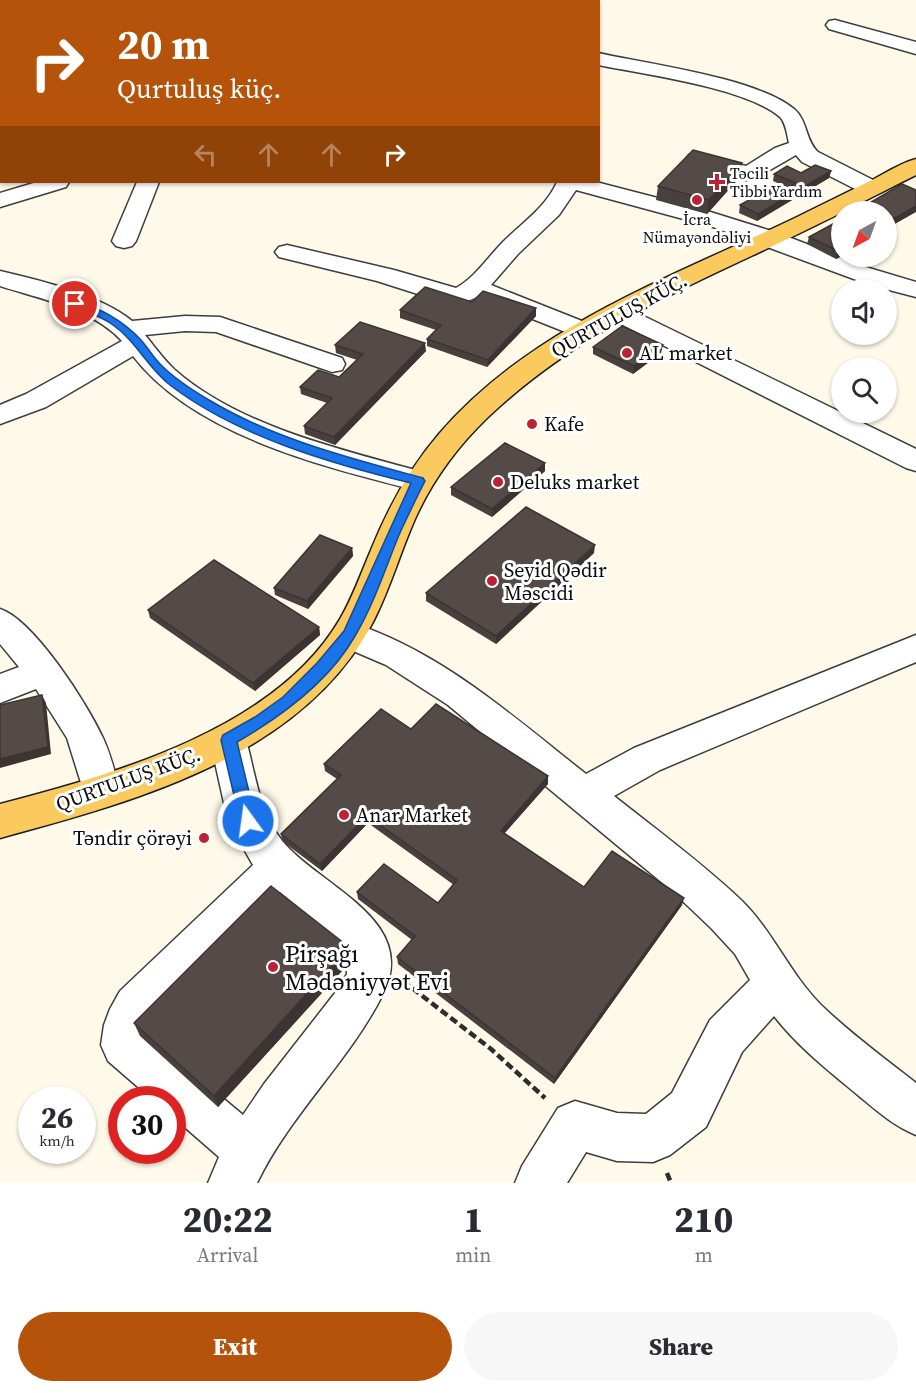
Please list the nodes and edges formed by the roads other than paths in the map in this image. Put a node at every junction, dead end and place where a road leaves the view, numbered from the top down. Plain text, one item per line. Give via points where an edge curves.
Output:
1 (835, 25) dead end
2 (916, 48) edge
3 (600, 59) edge
4 (800, 147) junction
5 (693, 159) edge
6 (911, 172) edge
7 (55, 183) edge
8 (148, 183) edge
9 (570, 183) edge
10 (574, 183) edge
11 (871, 188) junction
12 (0, 200) edge
13 (770, 238) junction
14 (124, 241) dead end
15 (287, 252) dead end
16 (0, 278) edge
17 (858, 279) edge
18 (475, 288) junction
19 (897, 288) edge
20 (916, 290) edge
21 (616, 312) junction
22 (583, 331) junction
23 (132, 337) junction
24 (332, 364) dead end
25 (0, 415) edge
26 (916, 461) edge
27 (418, 481) junction
28 (0, 622) edge
29 (349, 634) junction
30 (916, 648) edge
31 (42, 672) junction
32 (0, 689) edge
33 (228, 740) junction
34 (101, 791) junction
35 (583, 795) junction
36 (0, 822) edge
37 (278, 867) junction
38 (777, 986) junction
39 (916, 1112) edge
40 (240, 1166) edge
41 (539, 1183) edge

1 - 2 street
3 - 4 street via 764,98 788,114
4 - 5 street via 777,153 746,173
4 - 11 street via 810,157
6 - 11 main road, QURTULUŞ KÜÇ.
7 - 12 street
8 - 14 street
9 - 18 street via 552,209
10 - 13 street
11 - 13 main road, QURTULUŞ KÜÇ.
13 - 17 street
13 - 21 main road, QURTULUŞ KÜÇ.
15 - 18 street via 385,275 449,296 461,296
16 - 23 street via 104,315
18 - 22 street
19 - 20 street
21 - 22 main road, QURTULUŞ KÜÇ.
21 - 26 street
22 - 27 main road, QURTULUŞ KÜÇ. via 523,372 474,414
23 - 24 street via 184,322 203,322
23 - 25 street via 37,399
23 - 27 street via 155,366 205,403 251,426 331,457
27 - 29 main road, QURTULUŞ KÜÇ.
28 - 31 street
29 - 33 main road, QURTULUŞ KÜÇ. via 288,701
29 - 35 street via 398,656 461,695
30 - 35 street via 647,759
31 - 32 street
31 - 34 street via 86,739
33 - 34 main road, QURTULUŞ KÜÇ. via 175,765
33 - 37 street via 248,821
34 - 36 main road, QURTULUŞ KÜÇ.
35 - 38 street via 726,914 750,940
37 - 40 street via 346,920 366,942 368,979 351,1008 280,1100
37 - 40 street via 136,1006 126,1025 124,1045
38 - 39 street via 805,1020
38 - 41 street via 726,1036 689,1110 653,1138 617,1137 575,1125

